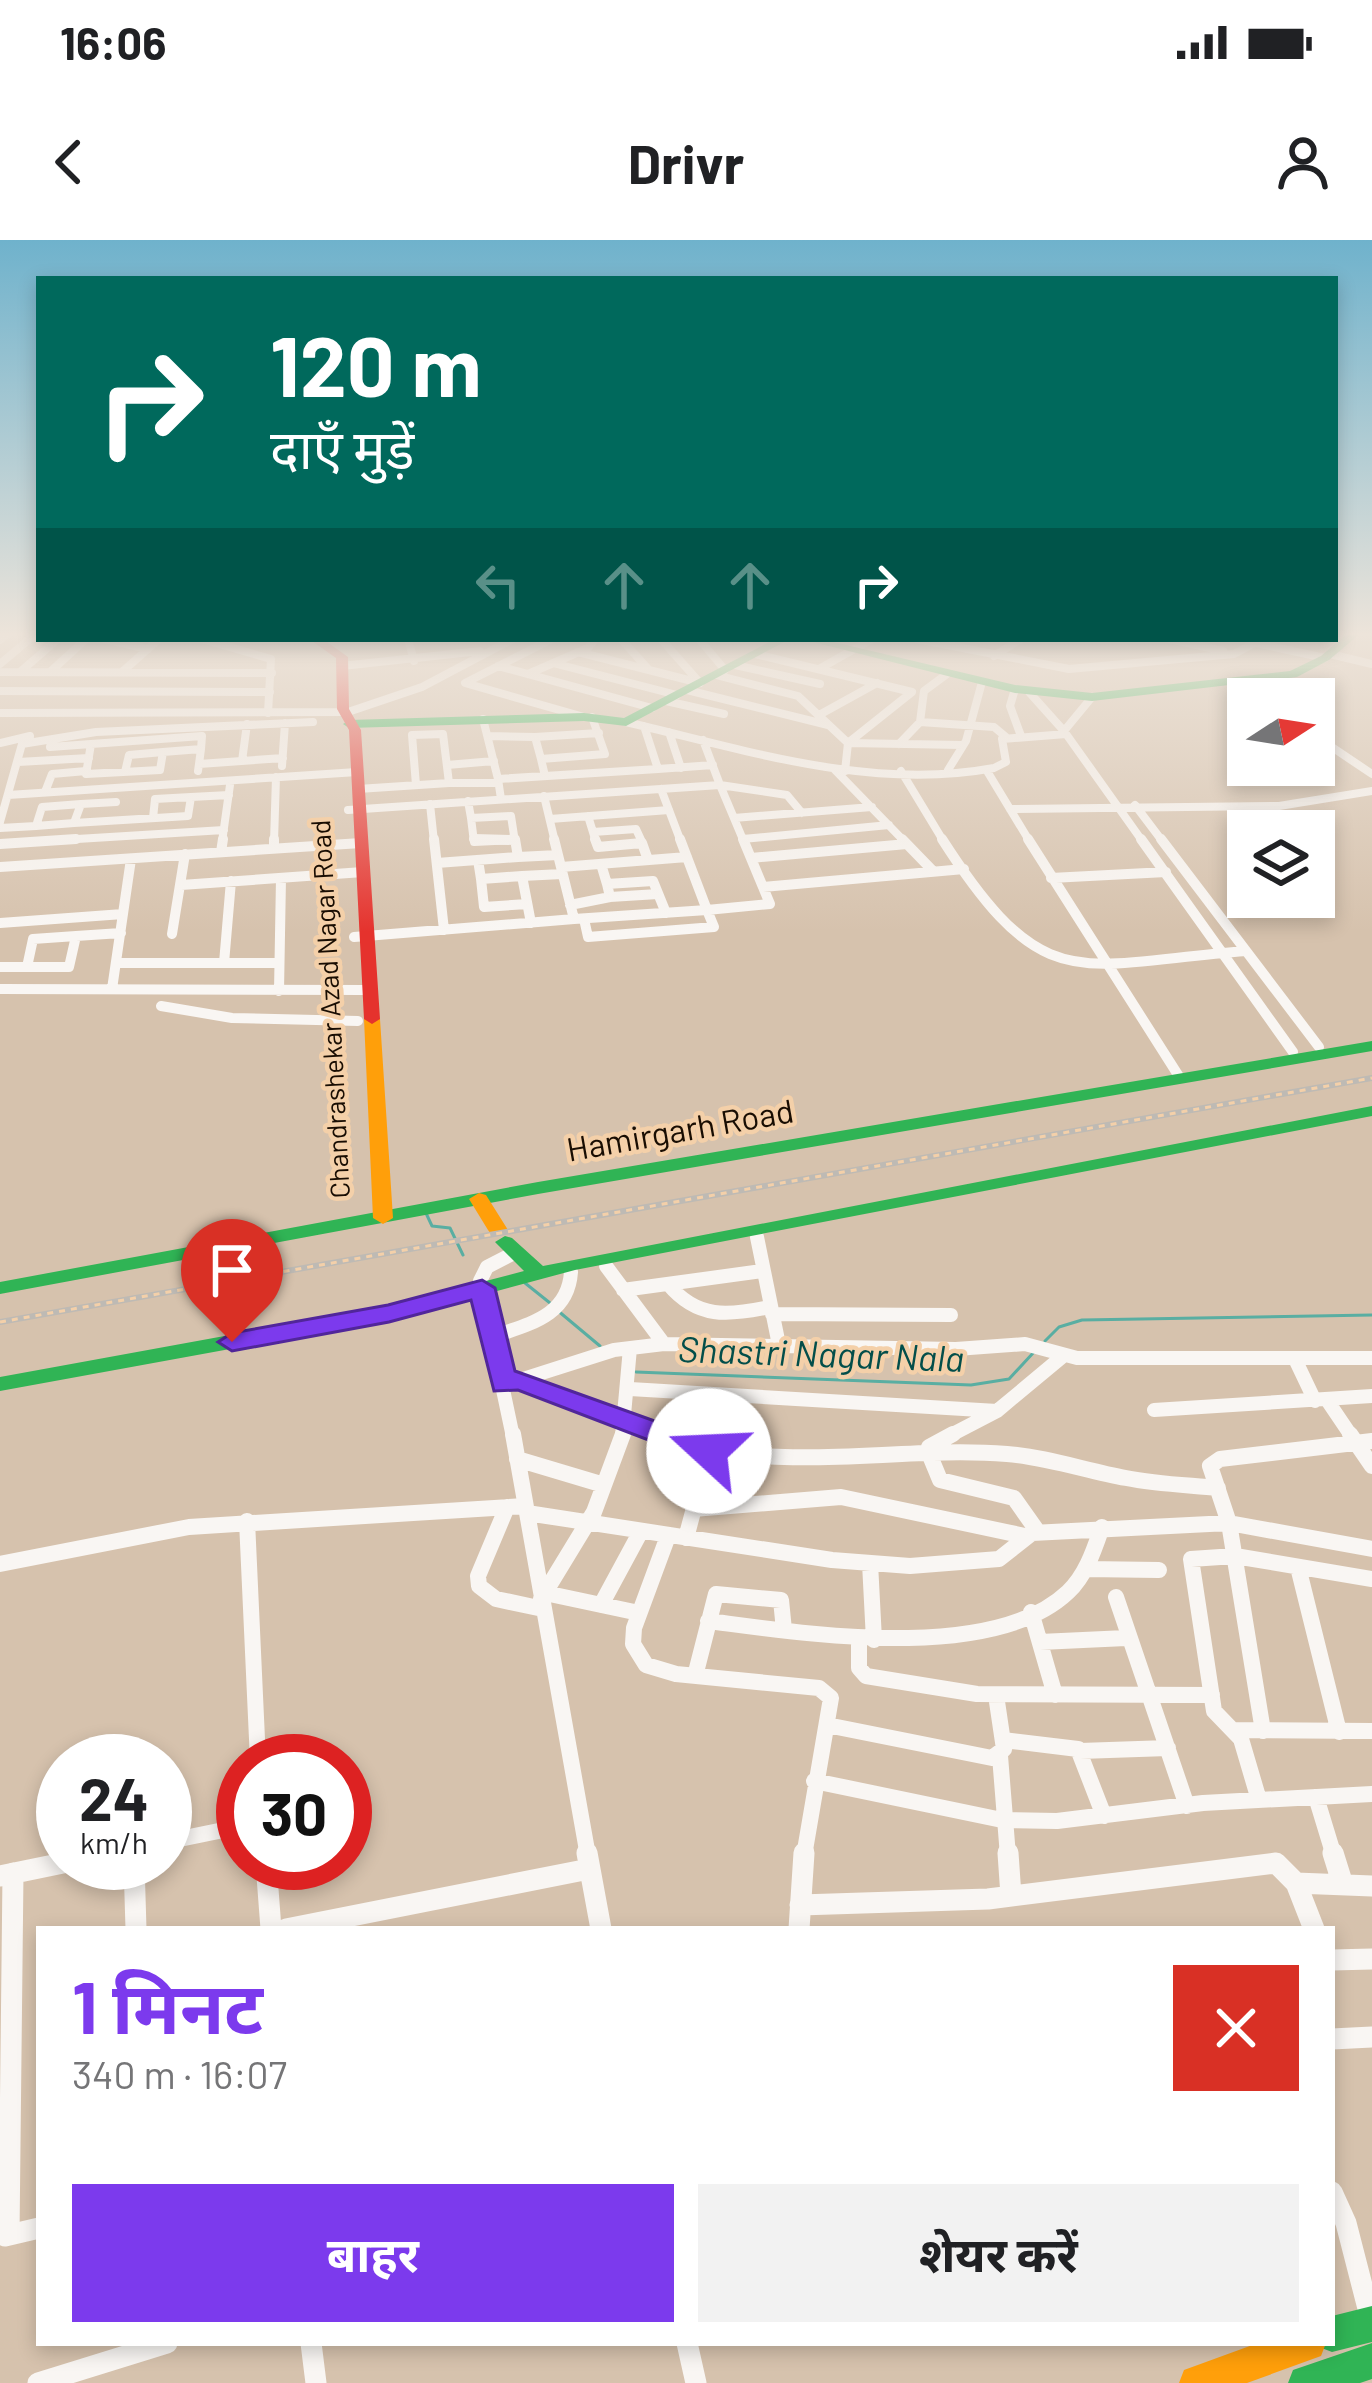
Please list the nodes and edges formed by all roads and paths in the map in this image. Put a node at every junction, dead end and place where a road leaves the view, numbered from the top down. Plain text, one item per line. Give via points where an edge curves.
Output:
1 (68, 732) edge
2 (191, 732) edge
3 (195, 732) edge
4 (204, 732) edge
5 (246, 732) edge
6 (284, 732) edge
7 (355, 732) edge
8 (411, 732) edge
9 (442, 732) edge
10 (487, 732) edge
11 (534, 732) edge
12 (596, 732) edge
13 (669, 732) joint
14 (673, 732) edge
15 (837, 732) edge
16 (863, 732) edge
17 (910, 732) edge
18 (968, 732) edge
19 (1001, 732) edge
20 (1020, 732) edge
21 (1065, 733) joint
22 (1021, 736) junction
23 (1006, 737) junction
24 (71, 741) junction
25 (22, 743) junction
26 (848, 743) junction
27 (91, 744) junction
28 (704, 744) junction
29 (899, 744) junction
30 (963, 745) junction
31 (0, 746) edge
32 (201, 749) junction
33 (1335, 749) edge
34 (675, 750) junction
35 (164, 752) junction
36 (88, 758) junction
37 (283, 758) junction
38 (541, 759) junction
39 (242, 761) junction
40 (494, 761) junction
41 (18, 762) junction
42 (199, 764) junction
43 (447, 765) junction
44 (713, 765) junction
45 (681, 768) junction
46 (658, 769) junction
47 (840, 770) junction
48 (948, 770) junction
49 (901, 771) junction
50 (987, 771) junction
51 (124, 772) junction
52 (86, 773) junction
53 (1372, 774) edge
54 (544, 776) junction
55 (279, 777) junction
56 (13, 778) junction
57 (0, 779) edge
58 (230, 780) junction
59 (498, 781) junction
60 (197, 782) junction
61 (449, 783) junction
62 (416, 785) junction
63 (720, 785) junction
64 (117, 788) junction
65 (661, 789) junction
66 (80, 790) junction
67 (1372, 790) edge
68 (354, 791) junction
69 (45, 792) junction
70 (8, 795) junction
71 (229, 795) junction
72 (544, 796) junction
73 (191, 797) junction
74 (501, 799) junction
75 (468, 801) junction
76 (116, 802) junction
77 (81, 804) junction
78 (430, 804) junction
79 (1113, 806) junction
80 (1135, 806) junction
81 (872, 807) junction
82 (1010, 808) junction
83 (669, 810) junction
84 (802, 813) junction
85 (588, 817) junction
86 (153, 818) junction
87 (471, 818) junction
88 (734, 818) junction
89 (550, 819) junction
90 (114, 820) junction
91 (0, 823) edge
92 (74, 824) junction
93 (889, 825) junction
94 (36, 826) junction
95 (224, 830) junction
96 (110, 836) junction
97 (743, 839) junction
98 (515, 840) junction
99 (0, 844) edge
100 (356, 844) junction
101 (907, 844) junction
102 (274, 849) junction
103 (221, 852) junction
104 (185, 854) junction
105 (518, 857) junction
106 (687, 857) junction
107 (751, 858) junction
108 (131, 859) junction
109 (478, 860) junction
110 (648, 860) junction
111 (437, 863) junction
112 (601, 864) junction
113 (561, 865) junction
114 (0, 867) edge
115 (964, 869) junction
116 (1185, 870) junction
117 (934, 872) junction
118 (1162, 872) junction
119 (357, 873) junction
120 (522, 876) junction
121 (281, 878) junction
122 (1051, 878) junction
123 (481, 879) junction
124 (231, 881) junction
125 (181, 885) junction
126 (763, 887) junction
127 (608, 890) junction
128 (527, 904) junction
129 (570, 905) junction
130 (707, 910) junction
131 (665, 913) junction
132 (123, 914) junction
133 (579, 919) junction
134 (0, 923) edge
135 (531, 923) junction
136 (444, 930) junction
137 (121, 932) junction
138 (172, 934) dead end
139 (76, 937) junction
140 (360, 937) junction
141 (1246, 951) junction
142 (1222, 952) junction
143 (116, 963) junction
144 (224, 963) junction
145 (276, 963) junction
146 (1102, 963) junction
147 (0, 967) edge
148 (27, 967) junction
149 (0, 988) edge
150 (112, 989) junction
151 (363, 990) junction
152 (279, 991) junction
153 (161, 1006) dead end
154 (358, 1021) junction
155 (1372, 1042) edge
156 (1318, 1047) junction
157 (1293, 1052) junction
158 (1178, 1075) junction
159 (1372, 1115) edge
160 (479, 1199) junction
161 (376, 1214) junction
162 (757, 1237) junction
163 (506, 1242) junction
164 (606, 1266) junction
165 (762, 1271) junction
166 (548, 1274) junction
167 (0, 1276) edge
168 (668, 1284) junction
169 (489, 1287) junction
170 (0, 1288) edge
171 (623, 1290) junction
172 (427, 1300) junction
173 (771, 1311) junction
174 (951, 1315) dead end
175 (492, 1336) junction
176 (664, 1344) junction
177 (779, 1345) junction
178 (622, 1349) junction
179 (1057, 1354) junction
180 (1372, 1358) edge
181 (1295, 1359) junction
182 (0, 1373) edge
183 (631, 1379) junction
184 (511, 1382) junction
185 (0, 1384) edge
186 (1372, 1396) edge
187 (1321, 1400) junction
188 (1154, 1410) dead end
189 (997, 1412) junction
190 (626, 1420) junction
191 (1364, 1442) edge
192 (709, 1451) junction
193 (924, 1451) junction
194 (517, 1459) junction
195 (1372, 1466) edge
196 (604, 1485) junction
197 (1218, 1488) junction
198 (520, 1509) junction
199 (693, 1509) junction
200 (247, 1520) junction
201 (1229, 1522) junction
202 (590, 1524) junction
203 (1102, 1527) junction
204 (641, 1532) junction
205 (1031, 1534) junction
206 (677, 1537) junction
207 (1372, 1549) edge
208 (1235, 1556) junction
209 (870, 1563) junction
210 (0, 1564) edge
211 (1298, 1567) junction
212 (1086, 1569) junction
213 (1159, 1570) dead end
214 (1372, 1579) edge
215 (1116, 1597) dead end
216 (543, 1600) junction
217 (601, 1605) junction
218 (1030, 1612) junction
219 (639, 1613) junction
220 (708, 1621) junction
221 (784, 1630) junction
222 (1126, 1638) junction
223 (867, 1640) junction
224 (1040, 1642) junction
225 (695, 1676) junction
226 (1150, 1694) junction
227 (1212, 1694) junction
228 (996, 1695) junction
229 (1055, 1695) junction
230 (826, 1725) junction
231 (1234, 1730) junction
232 (1263, 1731) junction
233 (1372, 1731) edge
234 (1339, 1732) junction
235 (257, 1734) edge
236 (1001, 1748) junction
237 (1168, 1748) junction
238 (1080, 1751) junction
239 (814, 1781) junction
240 (1372, 1794) edge
241 (1316, 1797) junction
242 (1259, 1800) junction
243 (1187, 1806) junction
244 (1104, 1816) junction
245 (1003, 1820) junction
246 (590, 1870) junction
247 (7, 1874) edge
248 (1297, 1883) junction
249 (1343, 1885) junction
250 (1372, 1886) edge
251 (135, 1890) edge
252 (268, 1890) edge
253 (1010, 1896) junction
254 (800, 1905) junction
255 (136, 1926) edge
256 (271, 1926) edge
257 (301, 1926) edge
258 (600, 1926) edge
259 (799, 1926) edge
260 (1312, 1926) edge
261 (1372, 1959) edge
262 (1335, 1960) edge
263 (1372, 2037) edge
264 (1335, 2039) edge
265 (1335, 2199) edge
266 (36, 2229) edge
267 (4, 2236) edge
268 (1372, 2324) edge
269 (1335, 2333) edge
270 (154, 2346) edge
271 (311, 2346) edge
272 (688, 2346) edge
273 (1300, 2346) edge
274 (1372, 2361) edge
275 (65, 2379) edge
276 (38, 2383) edge
277 (316, 2383) edge
278 (696, 2383) edge
279 (1197, 2383) edge
280 (1306, 2383) edge

1 - 25 street
2 - 24 street
3 - 27 street
4 - 32 street
5 - 39 street
6 - 37 street
7 - 68 street, Chandrashekar Azad Nagar Road
8 - 62 street
9 - 43 street
10 - 40 street
11 - 38 street
12 - 38 street via 605,754
13 - 28 street
13 - 34 street
14 - 46 street
15 - 26 street
16 - 26 street
17 - 29 street
18 - 30 street
19 - 23 street
20 - 22 street
21 - 22 street
21 - 79 street
22 - 23 street
23 - 50 street via 1006,762
24 - 25 street
24 - 27 street
25 - 31 street
25 - 41 street
26 - 29 street
26 - 47 street
27 - 36 street
28 - 34 street
28 - 44 street
28 - 47 street
29 - 30 street
30 - 48 street
32 - 35 street
32 - 42 street
33 - 53 street
34 - 45 street
35 - 51 street via 129,755
35 - 51 street via 160,770
36 - 41 street
36 - 52 street
37 - 39 street
37 - 55 street
38 - 54 street
39 - 42 street
40 - 43 street
40 - 59 street
41 - 56 street
42 - 60 street
43 - 61 street
44 - 45 street
44 - 63 street
45 - 46 street
46 - 54 street
47 - 49 street
47 - 81 street
48 - 49 street
48 - 50 street
49 - 115 street
50 - 82 street
51 - 52 street
52 - 66 street
52 - 69 street via 52,774
54 - 59 street
55 - 58 street
55 - 68 street
55 - 102 street
56 - 57 street
56 - 70 street
58 - 60 street
58 - 71 street
59 - 61 street
59 - 74 street
60 - 64 street
61 - 62 street
62 - 68 street
63 - 65 street
63 - 84 street via 789,796
63 - 88 street
64 - 66 street
64 - 76 street
65 - 72 street
65 - 83 street
66 - 69 street
67 - 80 street via 1298,805
68 - 78 street
68 - 100 street, Chandrashekar Azad Nagar Road
69 - 70 street
70 - 91 street
71 - 73 street
71 - 95 street
72 - 74 street
72 - 89 street
73 - 86 street via 188,816
73 - 86 street via 155,799
74 - 75 street
75 - 78 street
75 - 87 street
76 - 77 street
76 - 90 street
77 - 92 street
77 - 94 street via 43,807
78 - 111 street
79 - 80 street
79 - 82 street
79 - 118 street
80 - 116 street
81 - 84 street
81 - 93 street
82 - 122 street
83 - 85 street
83 - 106 street
84 - 88 street
85 - 89 street
85 - 110 street via 598,847 642,843
86 - 90 street
87 - 98 street via 511,816
87 - 98 street via 474,842
88 - 97 street
89 - 113 street
90 - 92 street
90 - 96 street
91 - 94 street
92 - 94 street
93 - 97 street
93 - 101 street
95 - 96 street
95 - 103 street
96 - 99 street
97 - 107 street
98 - 105 street
100 - 102 street
100 - 119 street, Chandrashekar Azad Nagar Road
101 - 107 street
101 - 117 street
102 - 103 street
103 - 104 street
104 - 108 street
104 - 125 street
105 - 109 street
105 - 113 street
106 - 110 street
106 - 130 street
107 - 126 street
108 - 114 street
108 - 132 street
109 - 111 street
109 - 123 street
110 - 112 street
111 - 136 street
112 - 113 street
112 - 127 street
113 - 120 street
113 - 129 street
115 - 117 street
115 - 146 street via 1027,947 1048,958
116 - 118 street
116 - 141 street
117 - 126 street
118 - 122 street
118 - 142 street
119 - 121 street
119 - 140 street, Chandrashekar Azad Nagar Road
120 - 123 street
120 - 128 street
121 - 124 street
121 - 145 street
122 - 146 street
123 - 128 street via 484,908
124 - 125 street
124 - 144 street
125 - 138 street
126 - 130 street via 770,904
127 - 129 street
127 - 131 street via 658,893
128 - 135 street
129 - 133 street
130 - 131 street
130 - 133 street via 714,927 589,937
131 - 133 street
132 - 134 street
132 - 137 street
133 - 135 street
135 - 136 street
136 - 140 street
137 - 139 street
137 - 143 street
139 - 148 street via 33,939
139 - 148 street via 69,967
140 - 151 street, Chandrashekar Azad Nagar Road
141 - 142 street
141 - 156 street
142 - 146 street
142 - 157 street
143 - 144 street
143 - 150 street
144 - 145 street
145 - 152 street
146 - 158 street
147 - 148 street
149 - 150 street
150 - 152 street
151 - 152 street
151 - 154 street, Chandrashekar Azad Nagar Road
151 - 161 street, Chandrashekar Azad Nagar Road
153 - 154 street via 232,1018
154 - 161 street, Chandrashekar Azad Nagar Road
155 - 156 street, Hamirgarh Road
155 - 158 street, Hamirgarh Road
156 - 157 street, Hamirgarh Road
157 - 158 street, Hamirgarh Road
158 - 160 street, Hamirgarh Road
158 - 161 street, Hamirgarh Road
159 - 162 street
159 - 166 street
160 - 161 street, Hamirgarh Road
160 - 163 street
161 - 167 street, Hamirgarh Road
161 - 170 street, Hamirgarh Road
162 - 164 street
162 - 165 street
163 - 166 street
163 - 169 street via 488,1267
164 - 166 street
164 - 171 street
165 - 168 street
165 - 173 street
166 - 169 street
166 - 175 street via 572,1291 563,1308
168 - 171 street
168 - 173 street via 682,1304 712,1317
169 - 172 street
169 - 175 street
171 - 176 street
172 - 182 street
172 - 185 street
173 - 174 street
173 - 177 street
175 - 184 street
176 - 177 street
176 - 178 street
177 - 179 street via 1035,1346
178 - 183 street
178 - 184 street
179 - 181 street
179 - 189 street
180 - 181 street
181 - 187 street
183 - 189 street
183 - 190 street
184 - 190 street
184 - 194 street
186 - 187 street
187 - 188 street
187 - 191 street
189 - 193 street
190 - 192 street
190 - 196 street
191 - 195 street
191 - 197 street via 1213,1461
192 - 193 street via 786,1461
192 - 199 street
193 - 197 street via 1032,1456 1130,1479
193 - 205 street via 940,1480 1014,1498
194 - 196 street
194 - 198 street
196 - 202 street
197 - 201 street
198 - 200 street
198 - 202 street
198 - 216 street
198 - 216 street via 479,1586 496,1599
199 - 205 street via 841,1497
199 - 206 street
200 - 210 street
200 - 235 street
201 - 203 street
201 - 207 street
201 - 208 street
202 - 204 street
202 - 216 street
203 - 205 street
203 - 212 street
204 - 206 street
204 - 217 street
205 - 209 street via 991,1561
206 - 209 street
206 - 219 street
208 - 211 street
208 - 227 street via 1191,1559
208 - 232 street
209 - 223 street
211 - 214 street
211 - 234 street
212 - 213 street
212 - 218 street via 1061,1598
215 - 222 street
216 - 217 street
216 - 246 street
217 - 219 street
218 - 223 street via 924,1642
218 - 224 street
219 - 225 street via 633,1644 646,1665
220 - 221 street
220 - 221 street via 713,1596 725,1592 781,1600
220 - 225 street
221 - 223 street
222 - 224 street
222 - 226 street
223 - 228 street via 860,1668 866,1676
224 - 229 street
225 - 230 street via 824,1689 831,1698
226 - 227 street
226 - 229 street
226 - 237 street
227 - 231 street via 1218,1718
228 - 229 street
228 - 236 street
230 - 236 street
230 - 239 street
231 - 232 street
231 - 242 street
232 - 234 street
233 - 234 street
236 - 238 street
236 - 245 street
237 - 238 street
237 - 243 street
238 - 244 street
239 - 245 street
239 - 254 street
240 - 241 street
241 - 242 street
241 - 249 street
242 - 243 street
243 - 244 street
244 - 245 street
245 - 253 street
246 - 257 street
246 - 258 street
247 - 267 street
248 - 249 street
248 - 253 street via 1276,1863
248 - 260 street
249 - 250 street
251 - 255 street
252 - 256 street
253 - 254 street
254 - 259 street
261 - 262 street
263 - 264 street
265 - 268 street
266 - 267 street
268 - 269 street
270 - 275 street
271 - 277 street
272 - 278 street
273 - 279 street
274 - 280 street
275 - 276 street

